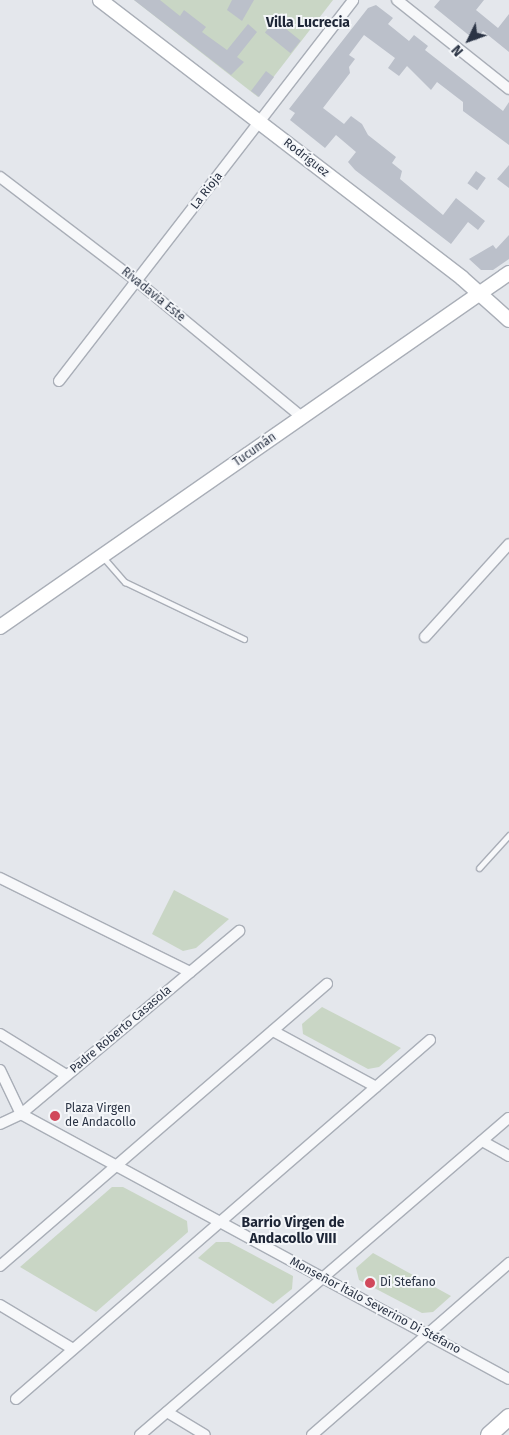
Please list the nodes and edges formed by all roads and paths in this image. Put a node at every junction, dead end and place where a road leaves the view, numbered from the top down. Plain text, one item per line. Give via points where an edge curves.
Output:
1 (100, 0) edge
2 (353, 0) edge
3 (397, 0) edge
4 (509, 89) edge
5 (260, 123) junction
6 (0, 177) edge
7 (509, 273) edge
8 (138, 282) junction
9 (480, 294) junction
10 (509, 320) edge
11 (59, 382) dead end
12 (302, 417) junction
13 (509, 544) edge
14 (102, 556) junction
15 (0, 627) edge
16 (425, 637) dead end
17 (244, 639) dead end
18 (509, 834) edge
19 (479, 868) dead end
20 (0, 878) edge
21 (239, 931) dead end
22 (190, 972) junction
23 (327, 984) dead end
24 (273, 1031) junction
25 (0, 1034) edge
26 (430, 1040) dead end
27 (0, 1070) edge
28 (66, 1076) junction
29 (376, 1087) junction
30 (21, 1114) junction
31 (509, 1118) edge
32 (0, 1124) edge
33 (482, 1141) junction
34 (509, 1156) edge
35 (114, 1167) junction
36 (222, 1222) junction
37 (509, 1263) edge
38 (0, 1266) edge
39 (321, 1279) junction
40 (0, 1305) edge
41 (428, 1334) junction
42 (73, 1349) junction
43 (509, 1379) edge
44 (16, 1399) dead end
45 (167, 1412) junction
46 (509, 1417) edge
47 (140, 1435) edge
48 (205, 1435) edge
49 (312, 1435) edge
50 (489, 1435) edge

1 - 5 main road, Rodríguez
2 - 5 street, La Rioja
3 - 4 street
5 - 8 street, La Rioja
5 - 9 main road, Rodríguez
6 - 8 street, Rivadavia Este
7 - 9 main road, Tucumán
8 - 11 street, La Rioja
8 - 12 street, Rivadavia Este
9 - 10 main road, Rodríguez
9 - 12 main road, Tucumán
12 - 14 main road, Tucumán
13 - 16 street
14 - 15 main road, Tucumán
14 - 17 lane via 125,582
18 - 19 lane
20 - 22 street
21 - 22 street, Padre Roberto Casasola
22 - 28 street, Padre Roberto Casasola
23 - 24 street
24 - 29 street
24 - 35 street
25 - 28 street
26 - 29 street
27 - 30 street
28 - 30 street, Padre Roberto Casasola
29 - 36 street
30 - 32 street, Padre Roberto Casasola
30 - 35 street, Monseñor Ítalo Severino Di Stéfano
31 - 33 street
33 - 34 street
33 - 39 street
35 - 36 street, Monseñor Ítalo Severino Di Stéfano
35 - 38 street
36 - 39 street, Monseñor Ítalo Severino Di Stéfano
36 - 42 street
37 - 41 street
39 - 41 street, Monseñor Ítalo Severino Di Stéfano
39 - 45 street
40 - 42 street
41 - 43 street, Monseñor Ítalo Severino Di Stéfano
41 - 49 street
42 - 44 street
45 - 47 street
45 - 48 street
46 - 50 main road

